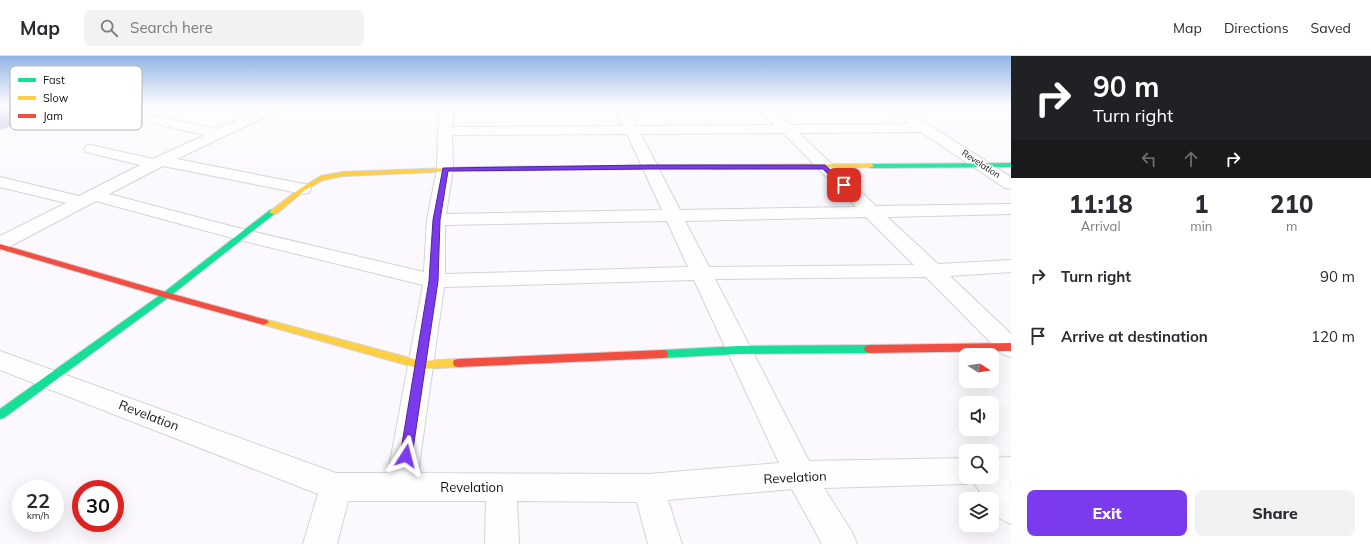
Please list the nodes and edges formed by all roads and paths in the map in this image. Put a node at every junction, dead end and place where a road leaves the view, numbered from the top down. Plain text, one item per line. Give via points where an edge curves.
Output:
1 (196, 129) edge
2 (229, 129) edge
3 (631, 129) junction
4 (872, 129) edge
5 (927, 129) edge
6 (787, 130) junction
7 (445, 131) joint
8 (220, 134) junction
9 (90, 149) dead end
10 (158, 163) junction
11 (984, 165) junction
12 (1011, 165) edge
13 (650, 167) junction
14 (825, 167) junction
15 (445, 169) junction
16 (0, 182) edge
17 (1011, 184) edge
18 (304, 189) junction
19 (88, 199) junction
20 (1011, 209) edge
21 (872, 213) junction
22 (674, 217) junction
23 (436, 220) junction
24 (243, 235) junction
25 (0, 245) edge
26 (1011, 266) edge
27 (932, 271) junction
28 (702, 273) junction
29 (434, 281) junction
30 (166, 295) junction
31 (1011, 347) edge
32 (739, 350) junction
33 (0, 360) edge
34 (421, 365) junction
35 (51, 378) junction
36 (0, 415) edge
37 (1011, 470) edge
38 (959, 471) edge
39 (999, 471) edge
40 (800, 475) junction
41 (991, 484) edge
42 (336, 487) junction
43 (401, 487) junction
44 (502, 487) junction
45 (648, 488) junction
46 (1011, 509) edge
47 (320, 544) edge
48 (502, 544) edge
49 (665, 544) edge
50 (840, 544) edge

1 - 8 street
2 - 8 street
3 - 6 street
3 - 7 street
3 - 13 street
4 - 6 street
5 - 11 street, Revelation
6 - 14 street
7 - 15 street
8 - 10 street
9 - 10 street
10 - 18 street
10 - 19 street
11 - 12 street
11 - 14 street
11 - 17 street, Revelation
13 - 14 street
13 - 15 street
13 - 22 street
14 - 21 street
15 - 18 street via 343,174 321,178
15 - 23 street
16 - 19 street
18 - 24 street
19 - 24 street
19 - 25 street
20 - 21 street
21 - 22 street
21 - 27 street
22 - 23 street
22 - 28 street
23 - 29 street
24 - 29 street
24 - 30 street
25 - 30 street
26 - 27 street
27 - 28 street
27 - 31 street
28 - 29 street
28 - 32 street
29 - 34 street
30 - 34 street
30 - 35 street
31 - 32 street
32 - 34 street
32 - 40 street
33 - 35 street, Revelation
34 - 43 street
35 - 36 street
35 - 42 street, Revelation
37 - 39 street
38 - 40 street, Revelation
40 - 45 street, Revelation
40 - 50 street
41 - 46 street
42 - 43 street, Revelation
42 - 47 street
43 - 44 street, Revelation
44 - 45 street, Revelation
44 - 48 street
45 - 49 street

